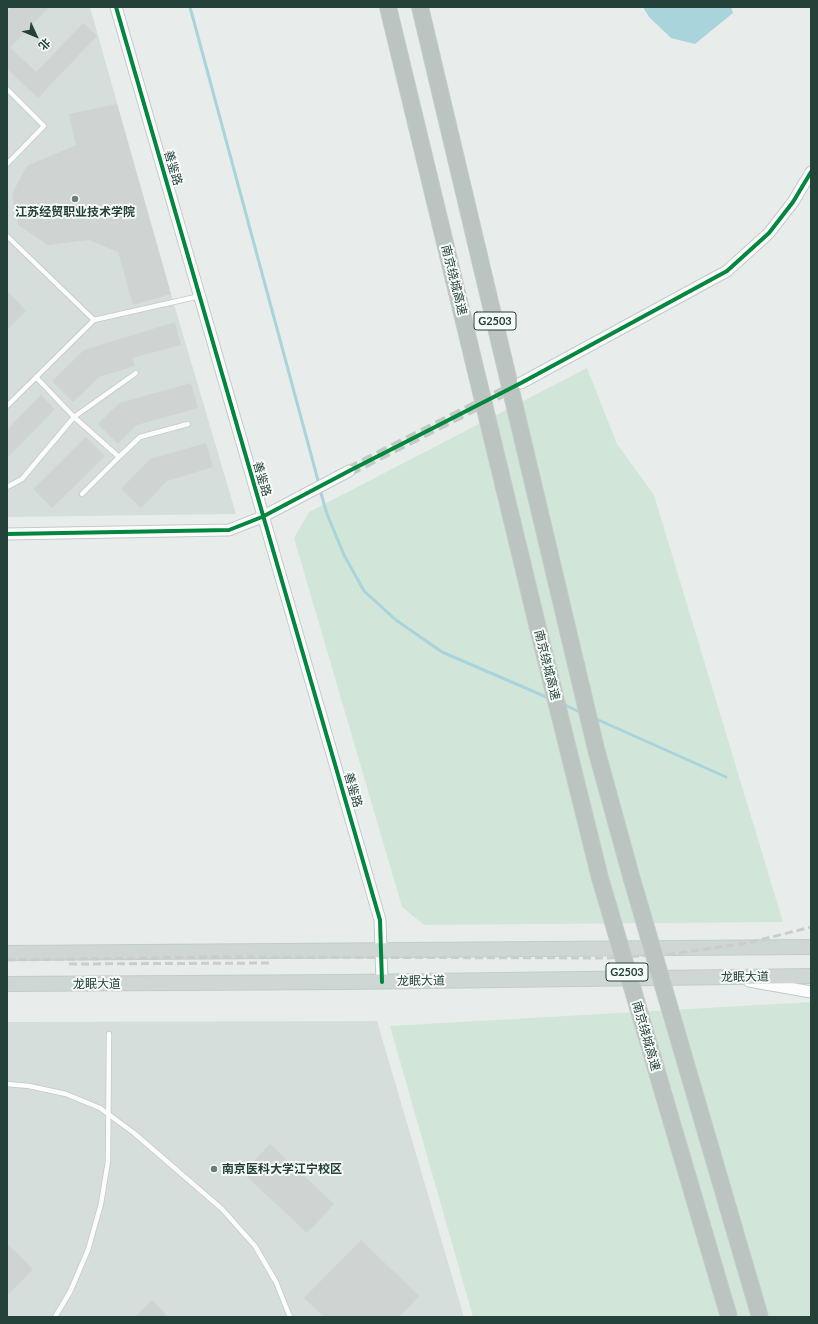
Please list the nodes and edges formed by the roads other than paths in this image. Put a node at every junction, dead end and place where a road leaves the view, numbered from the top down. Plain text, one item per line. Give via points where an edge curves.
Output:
1 (116, 7) edge
2 (388, 7) edge
3 (420, 7) edge
4 (7, 89) edge
5 (7, 164) edge
6 (811, 172) edge
7 (7, 236) edge
8 (200, 296) junction
9 (94, 320) junction
10 (136, 373) dead end
11 (36, 377) junction
12 (521, 383) tunnel mouth
13 (7, 406) edge
14 (74, 417) junction
15 (188, 424) dead end
16 (119, 457) junction
17 (349, 471) tunnel mouth
18 (7, 487) edge
19 (82, 494) dead end
20 (262, 517) junction
21 (7, 534) edge
22 (811, 947) edge
23 (381, 951) junction
24 (7, 954) edge
25 (811, 976) edge
26 (731, 977) junction
27 (382, 982) junction
28 (7, 984) edge
29 (811, 992) edge
30 (109, 1034) dead end
31 (7, 1084) edge
32 (109, 1115) junction
33 (55, 1317) edge
34 (290, 1317) edge
35 (730, 1317) edge
36 (760, 1317) edge

1 - 8 street, 善鉴路
2 - 35 highway, 南京绕城高速 / G2503, bridge via 600,878
3 - 36 highway, G2503, bridge via 596,749
4 - 5 lane via 44,126
6 - 12 street via 793,202 769,232 727,271
7 - 9 lane
8 - 9 lane
8 - 20 street, 善鉴路
9 - 11 lane
10 - 14 lane
11 - 13 lane
11 - 14 lane
14 - 16 lane
14 - 18 lane via 22,478
15 - 16 lane via 140,437
16 - 19 lane
17 - 20 street
20 - 21 street via 229,530
20 - 23 street, 善鉴路 via 380,920
22 - 23 main road
23 - 24 main road
23 - 27 street, 善鉴路
25 - 26 main road, 龙眠大道
26 - 27 main road, 龙眠大道
26 - 29 street
27 - 28 main road, 龙眠大道
30 - 32 lane
31 - 32 lane via 66,1094 100,1108
32 - 33 lane via 108,1161 101,1204 88,1250 70,1292
32 - 34 lane via 222,1209 254,1246 276,1282

